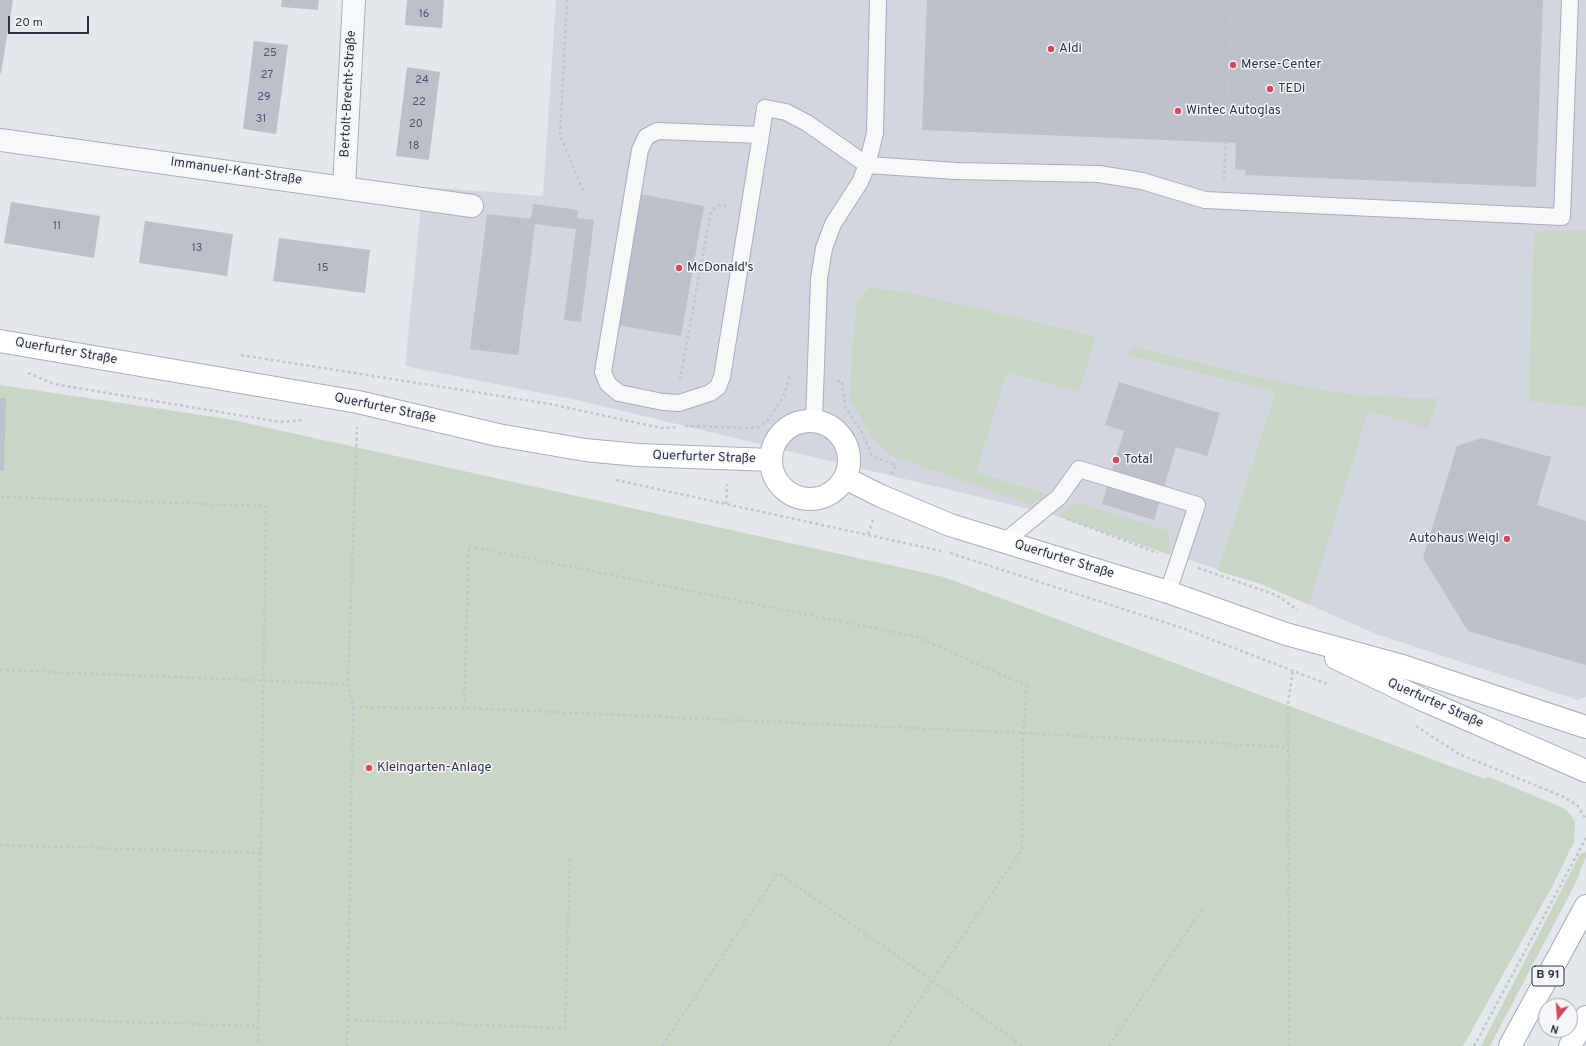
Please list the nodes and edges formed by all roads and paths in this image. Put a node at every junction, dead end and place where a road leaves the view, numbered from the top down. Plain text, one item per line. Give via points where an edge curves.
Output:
1 (354, 0) edge
2 (567, 0) edge
3 (878, 0) edge
4 (1232, 0) edge
5 (1570, 0) edge
6 (761, 135) junction
7 (0, 140) edge
8 (867, 166) junction
9 (344, 187) junction
10 (584, 193) dead end
11 (1223, 200) junction
12 (472, 206) dead end
13 (750, 209) junction
14 (0, 341) edge
15 (233, 353) dead end
16 (26, 372) dead end
17 (815, 380) junction
18 (358, 402) junction
19 (679, 403) junction
20 (304, 420) dead end
21 (814, 421) junction
22 (685, 426) junction
23 (771, 460) junction
24 (845, 478) junction
25 (611, 479) dead end
26 (881, 496) junction
27 (1, 497) dead end
28 (868, 534) junction
29 (1004, 542) junction
30 (1168, 592) junction
31 (1286, 634) junction
32 (0, 670) edge
33 (1293, 670) junction
34 (263, 680) junction
35 (348, 684) junction
36 (1328, 684) dead end
37 (353, 706) junction
38 (464, 708) junction
39 (1414, 725) dead end
40 (1586, 727) edge
41 (1023, 733) junction
42 (1289, 747) junction
43 (1586, 771) edge
44 (1586, 819) edge
45 (1586, 838) edge
46 (0, 845) edge
47 (260, 853) junction
48 (570, 859) dead end
49 (1586, 906) edge
50 (1203, 908) dead end
51 (932, 981) junction
52 (1586, 1017) edge
53 (0, 1018) edge
54 (348, 1020) junction
55 (258, 1026) junction
56 (258, 1043) dead end
57 (347, 1046) edge
58 (662, 1046) edge
59 (888, 1046) edge
60 (1022, 1046) edge
61 (1109, 1046) edge
62 (1289, 1046) edge
63 (1474, 1046) edge
64 (1510, 1046) edge
65 (1570, 1046) edge

1 - 9 street, Bertolt-Brecht-Straße
2 - 10 path via 560,136
3 - 8 lane via 875,133
4 - 11 path
5 - 11 lane via 1562,217
6 - 8 lane via 765,108 786,112 807,123
6 - 13 lane
6 - 19 lane via 657,131 646,137 640,150 603,372 608,384 620,393
7 - 9 street, Immanuel-Kant-Straße
8 - 11 lane via 1099,174 1142,181 1205,200
8 - 17 lane via 860,182 833,224 824,248 819,279
9 - 12 street, Immanuel-Kant-Straße
13 - 19 lane via 722,377 718,387 710,393
13 - 19 path via 719,205 710,215 677,392
14 - 18 main road, Querfurter Straße
15 - 22 path via 550,404 661,428
16 - 20 path via 54,384 280,422
17 - 21 lane
17 - 22 path via 789,378 784,396 768,420 757,428
17 - 26 path via 842,381 845,407 862,432 872,456 896,465
18 - 23 main road, Querfurter Straße via 498,435 585,450 638,455
18 - 35 path
19 - 22 path
21 - 23 main road via 796,423 784,430 776,440
21 - 24 main road via 835,429 844,439 849,452 850,466
23 - 24 main road via 776,480 784,490 806,499 818,499 829,495
24 - 26 main road, Querfurter Straße
25 - 28 path
26 - 28 path
26 - 29 main road, Querfurter Straße via 950,525
27 - 34 path via 266,506
28 - 33 path via 936,549 1070,591 1182,628
29 - 30 main road, Querfurter Straße
29 - 30 lane via 1059,497 1079,468 1197,505
30 - 31 main road, Querfurter Straße
31 - 40 main road, Querfurter Straße via 1399,665
31 - 43 main road, Querfurter Straße via 1421,699
32 - 34 path
33 - 36 path
33 - 42 path via 1288,703
34 - 35 path
34 - 47 path
35 - 37 path
37 - 38 path
37 - 54 path
38 - 41 path
38 - 41 path via 469,546 917,637 1027,686
39 - 44 path via 1459,754 1564,796 1577,805
41 - 42 path
41 - 51 path via 1022,849
42 - 62 path
45 - 63 path
46 - 47 path
47 - 55 path
48 - 54 path via 565,1028
49 - 64 main road, B 91
50 - 61 path
51 - 58 path via 778,873
51 - 59 path
51 - 60 path
52 - 65 main road
53 - 55 path
54 - 57 path
55 - 56 path

